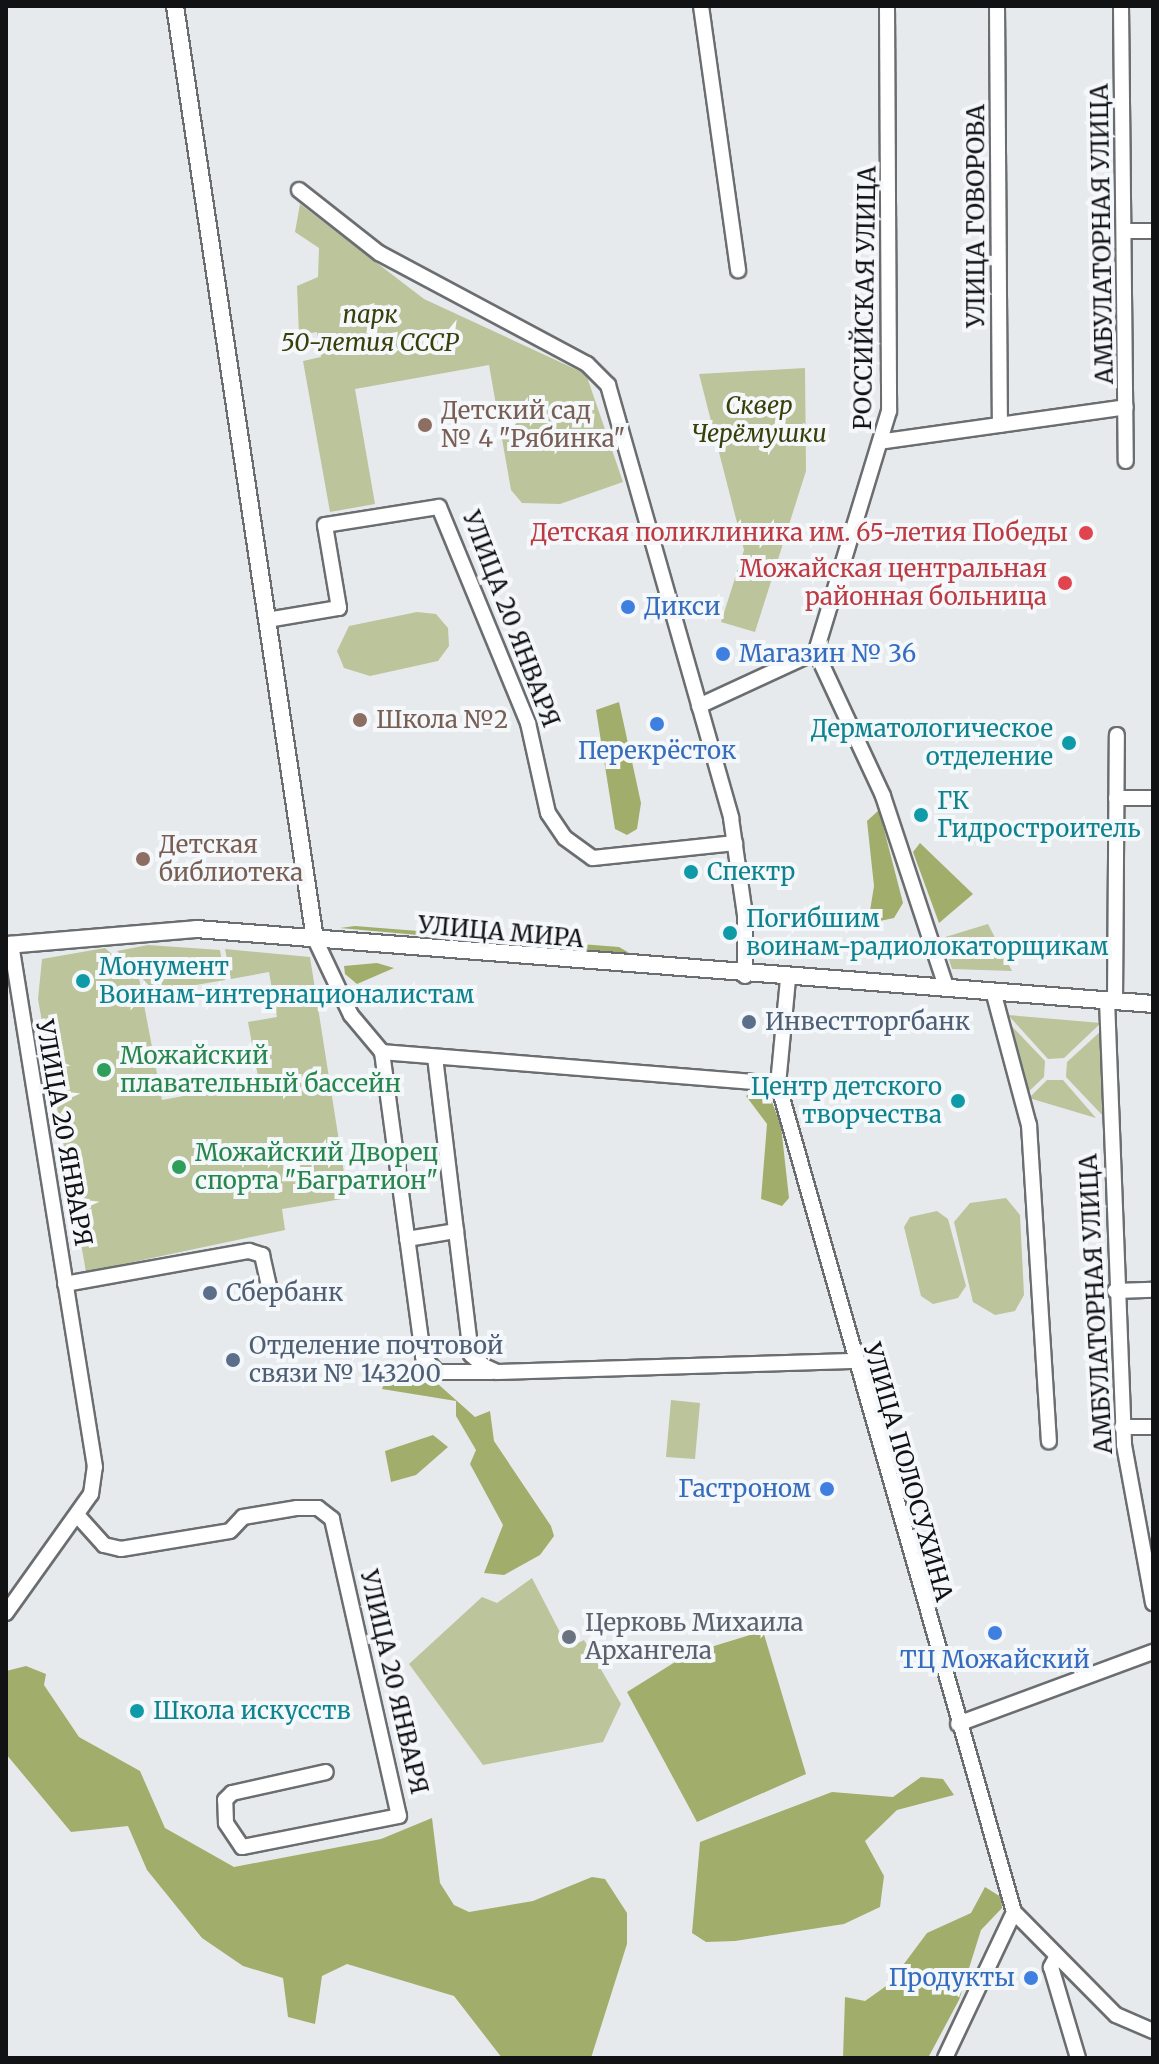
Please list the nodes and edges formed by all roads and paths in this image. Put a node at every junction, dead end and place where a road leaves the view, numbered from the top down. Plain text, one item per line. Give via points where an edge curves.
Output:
1 (175, 6) edge
2 (701, 6) edge
3 (887, 6) edge
4 (997, 6) edge
5 (1121, 6) edge
6 (299, 190) dead end
7 (1124, 231) junction
8 (1153, 231) edge
9 (738, 270) dead end
10 (1126, 407) junction
11 (1000, 425) junction
12 (885, 441) junction
13 (1126, 461) dead end
14 (267, 620) junction
15 (816, 652) junction
16 (699, 706) junction
17 (1117, 735) dead end
18 (1116, 798) junction
19 (1153, 798) edge
20 (735, 843) junction
21 (315, 939) junction
22 (8, 945) edge
23 (745, 976) junction
24 (788, 979) junction
25 (946, 987) junction
26 (993, 991) junction
27 (1111, 1000) junction
28 (1153, 1004) edge
29 (382, 1052) junction
30 (435, 1057) junction
31 (778, 1084) junction
32 (456, 1231) junction
33 (407, 1239) junction
34 (65, 1284) junction
35 (1153, 1290) edge
36 (1115, 1291) junction
37 (271, 1295) dead end
38 (852, 1361) junction
39 (492, 1372) junction
40 (1122, 1427) junction
41 (1153, 1427) edge
42 (1049, 1441) dead end
43 (78, 1516) junction
44 (1153, 1603) edge
45 (6, 1613) edge
46 (1153, 1652) edge
47 (958, 1724) junction
48 (326, 1772) dead end
49 (1014, 1912) junction
50 (1057, 1956) junction
51 (1153, 2031) edge
52 (945, 2058) edge
53 (1078, 2058) edge

1 - 14 main road
2 - 9 street
3 - 12 street, РОССИЙСКАЯ УЛИЦА
4 - 11 street, УЛИЦА ГОВОРОВА
5 - 7 street, АМБУЛАТОРНАЯ УЛИЦА
6 - 16 street via 379,253 600,374 613,399
7 - 8 street
7 - 10 street, АМБУЛАТОРНАЯ УЛИЦА
10 - 11 street
10 - 13 street, АМБУЛАТОРНАЯ УЛИЦА
11 - 12 street
12 - 15 street, РОССИЙСКАЯ УЛИЦА
14 - 20 street, УЛИЦА 20 ЯНВАРЯ via 339,608 325,525 439,507 528,723 548,813 565,838 593,858
14 - 21 main road
15 - 16 street
15 - 25 street via 883,796
16 - 20 street
17 - 18 street, АМБУЛАТОРНАЯ УЛИЦА
18 - 19 street
18 - 27 street, АМБУЛАТОРНАЯ УЛИЦА
20 - 23 street
21 - 22 main road, УЛИЦА МИРА via 170,928
21 - 23 main road, УЛИЦА МИРА
21 - 29 street via 351,1015
22 - 34 street, УЛИЦА 20 ЯНВАРЯ
23 - 24 main road, УЛИЦА МИРА
24 - 25 main road, УЛИЦА МИРА
24 - 31 street, УЛИЦА ПОЛОСУХИНА
25 - 26 main road, УЛИЦА МИРА
26 - 27 main road, УЛИЦА МИРА
26 - 42 street via 1029,1125
27 - 28 main road, УЛИЦА МИРА
27 - 36 street, АМБУЛАТОРНАЯ УЛИЦА
29 - 30 street
29 - 33 street
30 - 31 street
30 - 32 street
31 - 38 street, УЛИЦА ПОЛОСУХИНА
32 - 33 street
32 - 39 street via 471,1355
33 - 39 street via 427,1366 462,1377
34 - 37 street via 257,1252
34 - 43 street, УЛИЦА 20 ЯНВАРЯ via 95,1467
35 - 36 street
36 - 40 street, АМБУЛАТОРНАЯ УЛИЦА
38 - 39 street
38 - 47 street, УЛИЦА ПОЛОСУХИНА
40 - 41 street
40 - 44 street, АМБУЛАТОРНАЯ УЛИЦА
43 - 45 street, УЛИЦА 20 ЯНВАРЯ
43 - 48 street, УЛИЦА 20 ЯНВАРЯ via 104,1545 121,1549 230,1531 243,1517 297,1508 318,1508 332,1519 399,1816 242,1847 226,1823 225,1800 232,1793
46 - 47 street
47 - 49 street, УЛИЦА ПОЛОСУХИНА
49 - 50 street, УЛИЦА ПОЛОСУХИНА
49 - 52 street
50 - 51 street, УЛИЦА ПОЛОСУХИНА via 1116,2015
50 - 53 street via 1051,1967

